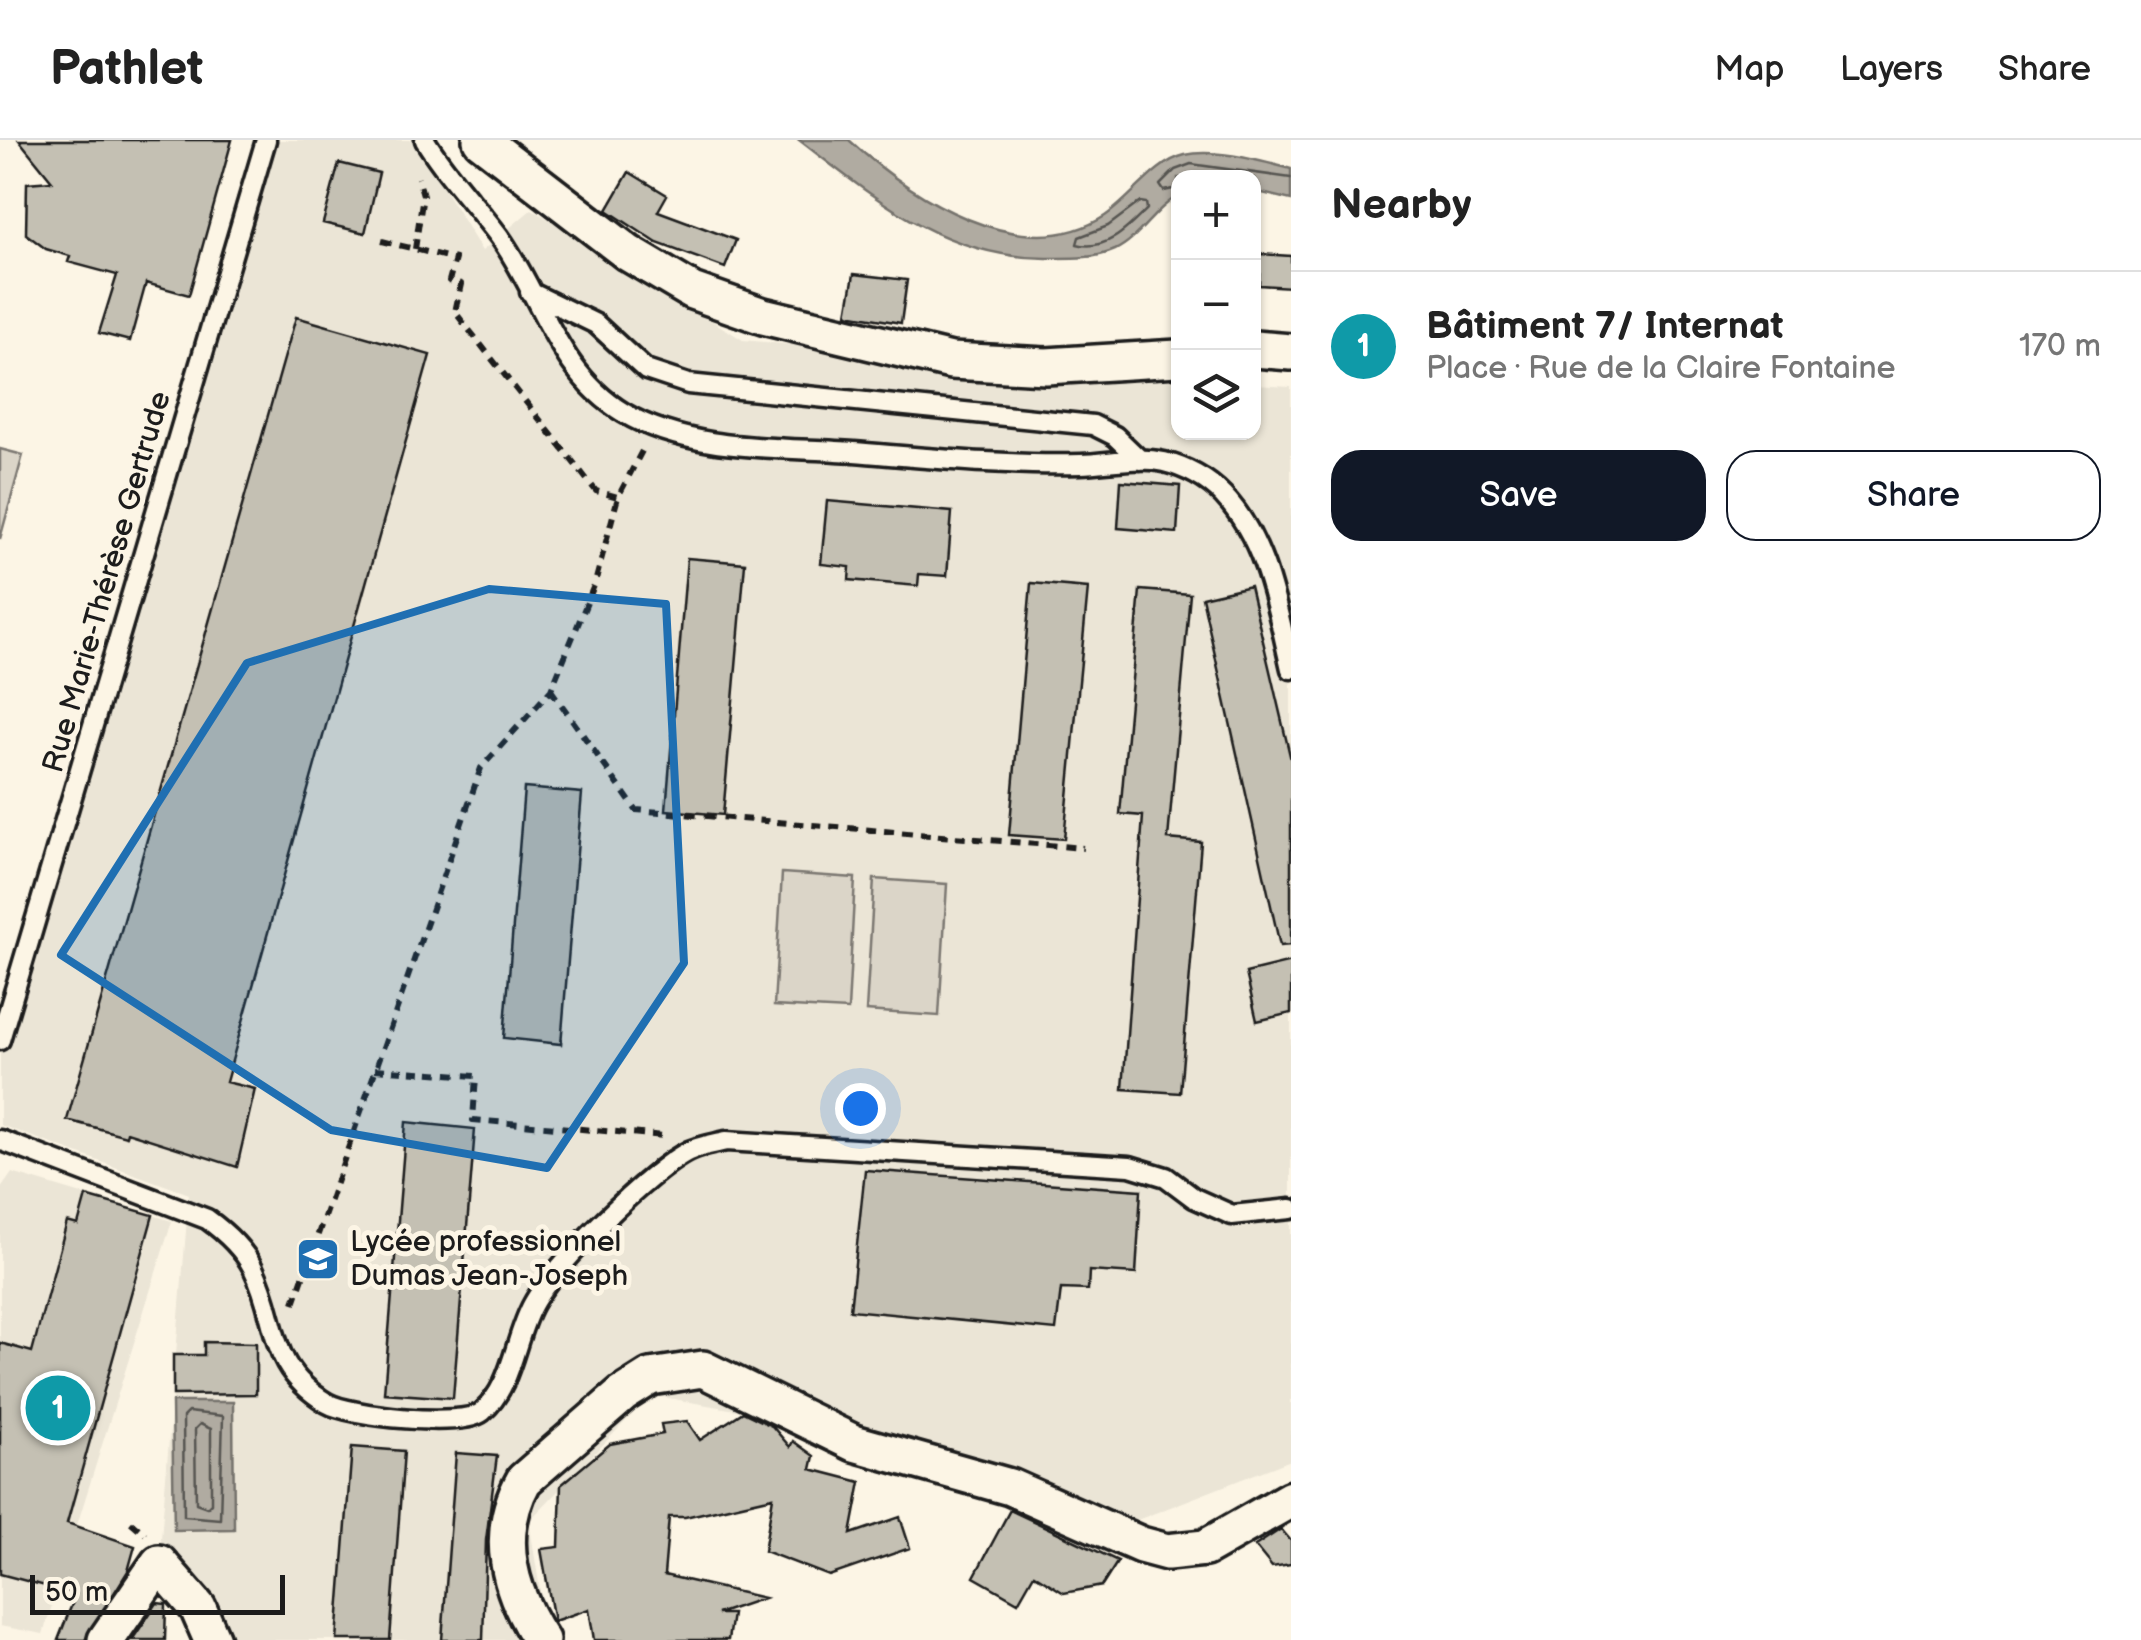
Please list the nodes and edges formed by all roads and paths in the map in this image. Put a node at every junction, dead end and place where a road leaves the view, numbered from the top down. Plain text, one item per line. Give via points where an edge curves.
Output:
1 (266, 140) edge
2 (425, 140) edge
3 (481, 140) edge
4 (414, 164) dead end
5 (382, 241) dead end
6 (416, 249) junction
7 (530, 292) junction
8 (1261, 350) edge
9 (1291, 352) edge
10 (1171, 358) edge
11 (654, 428) junction
12 (1140, 460) junction
13 (618, 497) junction
14 (1291, 669) edge
15 (551, 690) junction
16 (1082, 848) dead end
17 (0, 1040) edge
18 (375, 1070) junction
19 (668, 1136) dead end
20 (0, 1140) edge
21 (1291, 1209) edge
22 (277, 1350) junction
23 (1291, 1499) edge
24 (106, 1640) edge
25 (212, 1640) edge
26 (541, 1640) edge

1 - 17 lane, Rue Marie-Thérèse Gertrude
2 - 7 lane via 501,239
3 - 10 street via 628,253 692,291 763,316 950,360 1046,366
4 - 6 path via 422,194
5 - 6 path
6 - 13 path via 454,259 449,281 461,284 454,312 596,491
7 - 11 lane via 576,372 598,396
7 - 12 lane via 596,324 646,370 688,384 1092,425
8 - 9 street
11 - 12 lane via 719,441 942,459
11 - 13 path
12 - 14 lane via 1190,471 1221,492 1244,520 1270,578
13 - 15 path via 595,582
15 - 16 path via 636,810
15 - 18 path via 481,768
18 - 19 path via 476,1076 473,1120
18 - 22 path
20 - 22 lane via 207,1218 253,1269
21 - 22 lane via 1232,1214 1166,1177 1130,1166 726,1140 688,1151 572,1254 533,1303 496,1399 477,1416 439,1421 330,1405 291,1374
23 - 26 street via 1205,1548 1167,1552 1010,1487 854,1443 727,1377 679,1370 623,1394 518,1491 510,1512 510,1586
24 - 25 street via 159,1563 198,1608

